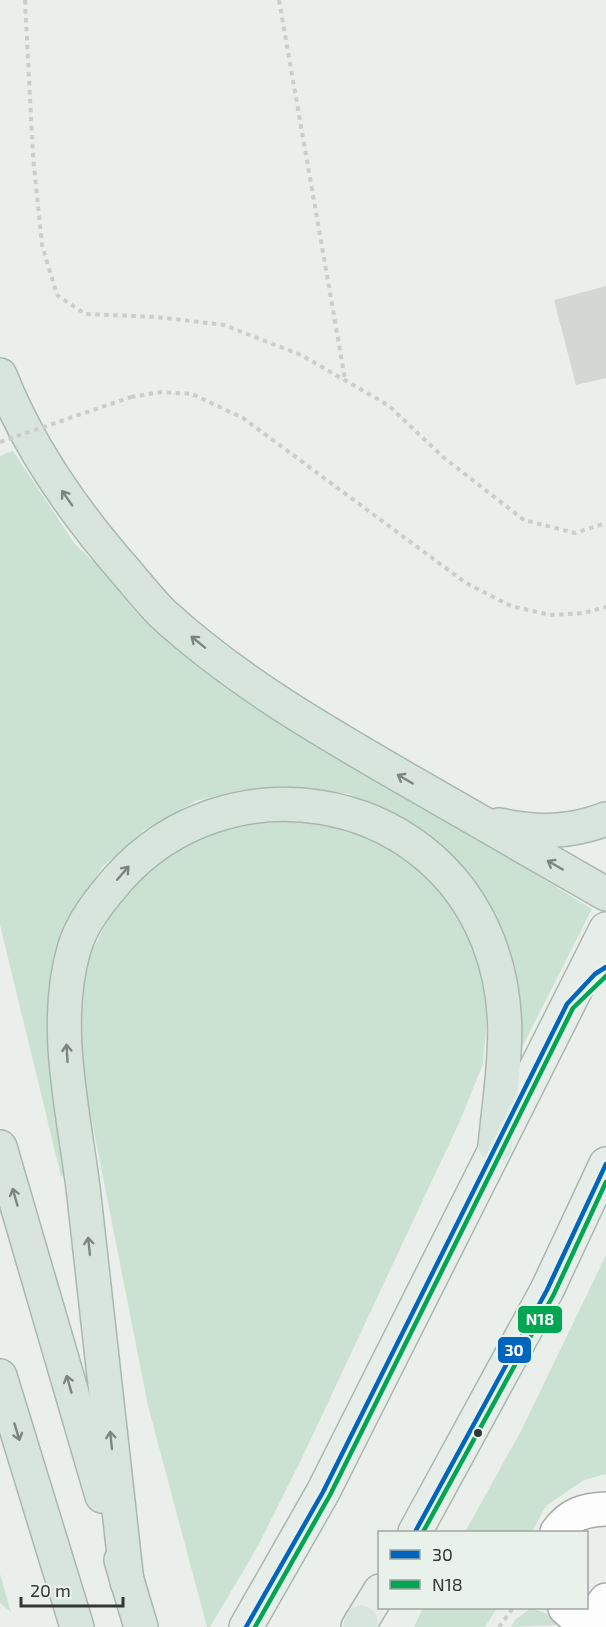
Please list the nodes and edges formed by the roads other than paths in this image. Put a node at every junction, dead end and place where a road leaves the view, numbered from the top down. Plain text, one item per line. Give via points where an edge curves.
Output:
1 (0, 375) edge
2 (606, 819) edge
3 (478, 820) junction
4 (606, 894) edge
5 (606, 929) edge
6 (606, 967) edge
7 (567, 1004) junction
8 (495, 1146) junction
9 (0, 1147) edge
10 (606, 1164) edge
11 (0, 1376) edge
12 (606, 1509) edge
13 (416, 1531) edge
14 (558, 1531) edge
15 (128, 1582) junction
16 (378, 1594) edge
17 (606, 1600) edge
18 (579, 1620) edge
19 (359, 1625) edge
20 (77, 1627) edge
21 (141, 1627) edge
22 (246, 1627) edge

3 -> 1 highway via 319,729 244,678 162,613 69,501 39,455
2 - 3 highway via 572,830 542,832
4 -> 3 highway
5 - 7 main road
6 - 7 street
7 - 8 main road
15 -> 8 highway via 70,1100 65,1021 75,949 87,919 107,892 151,846 175,831 231,809 277,804 318,806 349,812 398,835 425,854 470,904 498,970 505,1007 505,1038
8 - 22 main road via 323,1492
15 -> 9 highway
10 - 13 main road via 547,1290
11 -> 20 highway
12 - 14 street via 567,1518
15 - 21 highway
16 - 19 main road
17 - 18 street

